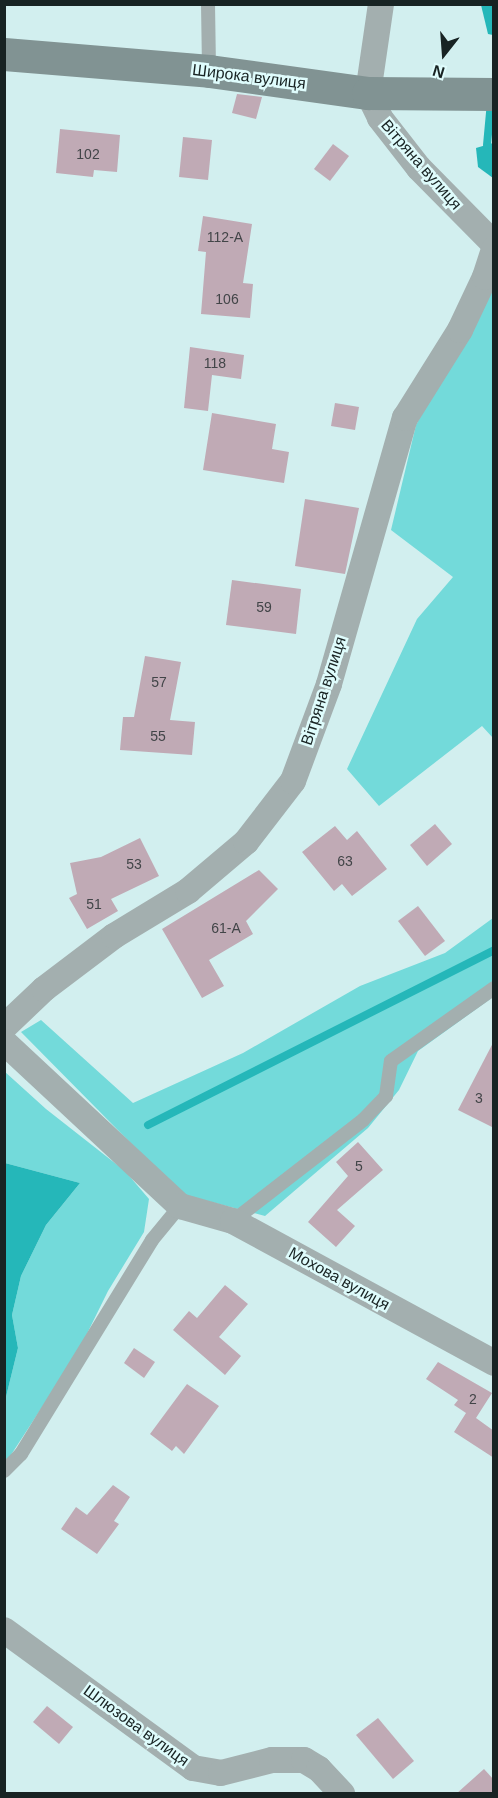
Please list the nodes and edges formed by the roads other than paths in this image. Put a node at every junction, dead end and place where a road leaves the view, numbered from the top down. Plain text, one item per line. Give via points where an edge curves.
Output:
1 (208, 4) edge
2 (381, 4) edge
3 (4, 54) edge
4 (209, 71) junction
5 (368, 93) junction
6 (494, 94) edge
7 (494, 244) edge
8 (494, 249) edge
9 (494, 988) edge
10 (4, 1027) edge
11 (4, 1042) edge
12 (180, 1206) junction
13 (233, 1221) junction
14 (494, 1363) edge
15 (4, 1471) edge
16 (4, 1630) edge
17 (342, 1794) edge

1 - 4 lane
2 - 5 street
3 - 4 main road, Широка вулиця
4 - 5 main road, Широка вулиця
5 - 6 main road, Широка вулиця
5 - 7 street, Вітряна вулиця via 380,118 420,168
8 - 10 street, Вітряна вулиця via 460,330 405,418 330,684 293,781 246,842 205,877 114,936 44,989
9 - 13 lane via 391,1061 386,1096 363,1120
11 - 12 street
12 - 13 street, Мохова вулиця
12 - 15 lane via 152,1240 21,1454
13 - 14 street, Мохова вулиця
16 - 17 street, Шлюзова вулиця via 193,1768 220,1773 272,1760 304,1760 319,1769

